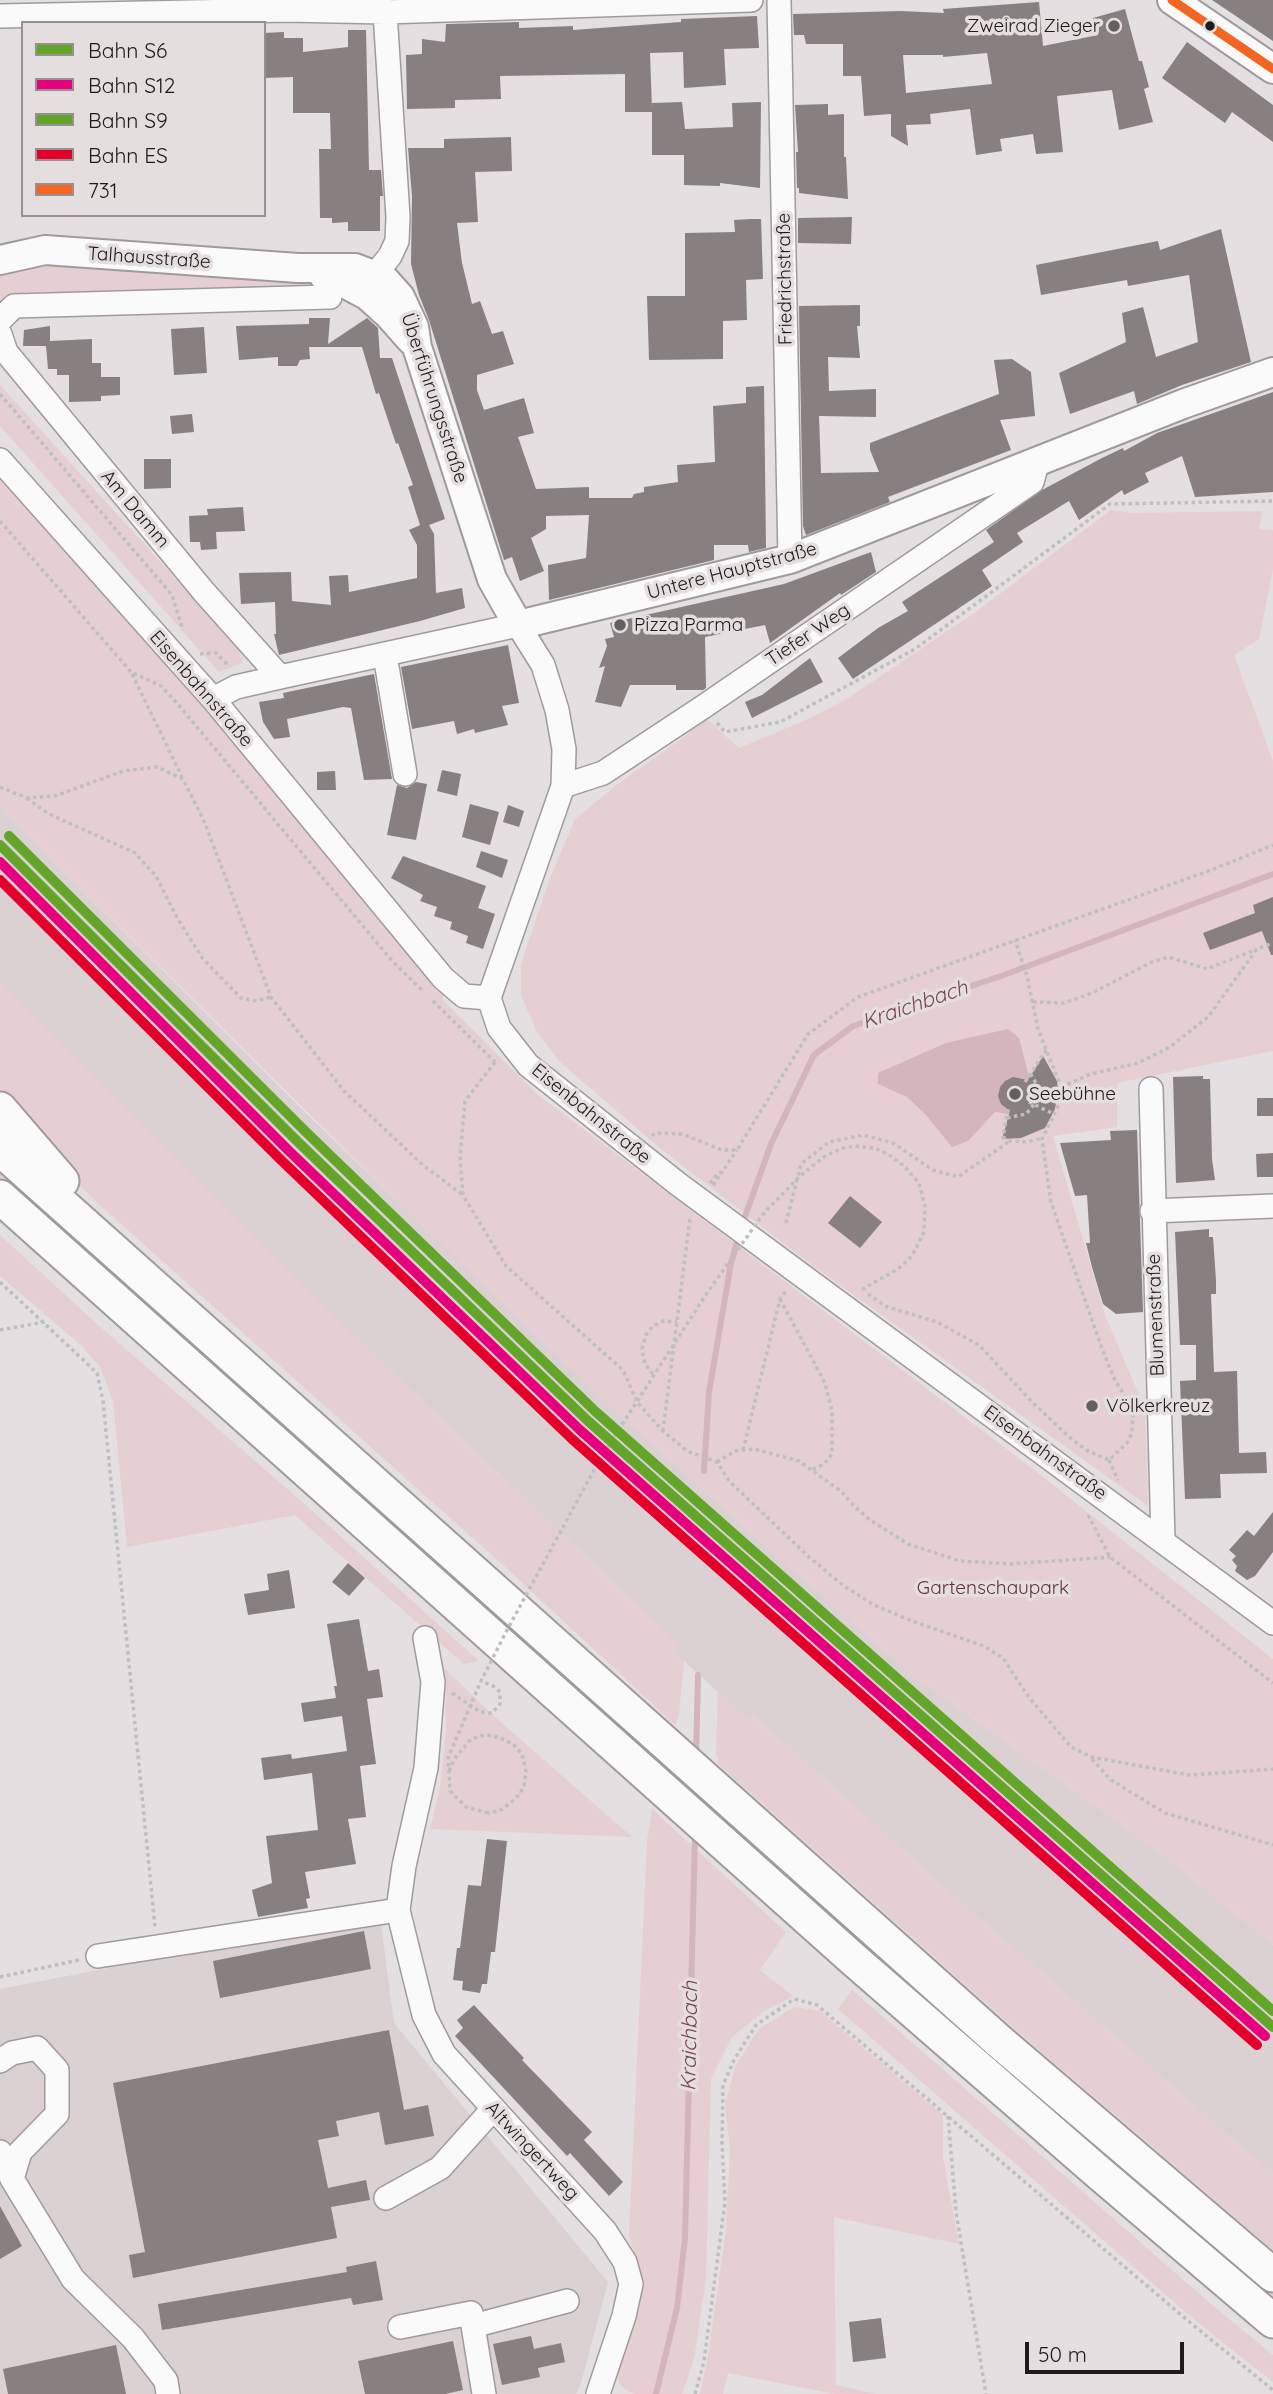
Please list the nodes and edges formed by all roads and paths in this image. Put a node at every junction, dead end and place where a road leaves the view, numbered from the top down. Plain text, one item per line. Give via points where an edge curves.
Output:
1 (751, 0) edge
2 (779, 0) edge
3 (1172, 0) edge
4 (380, 6) edge
5 (104, 7) edge
6 (0, 16) edge
7 (172, 18) edge
8 (1273, 69) edge
9 (0, 260) edge
10 (298, 268) junction
11 (375, 275) junction
12 (335, 289) junction
13 (0, 320) edge
14 (0, 334) edge
15 (417, 347) junction
16 (1273, 372) edge
17 (0, 394) edge
18 (0, 460) edge
19 (1037, 464) junction
20 (1273, 500) edge
21 (0, 521) edge
22 (790, 559) junction
23 (518, 625) junction
24 (187, 636) dead end
25 (385, 654) junction
26 (131, 672) junction
27 (280, 677) junction
28 (213, 699) junction
29 (703, 707) junction
30 (405, 774) dead end
31 (183, 779) junction
32 (563, 786) junction
33 (0, 787) edge
34 (27, 798) junction
35 (1273, 845) edge
36 (1015, 940) junction
37 (1273, 943) edge
38 (1257, 949) junction
39 (271, 996) junction
40 (489, 998) junction
41 (1033, 1002) junction
42 (1046, 1050) junction
43 (1030, 1073) junction
44 (1026, 1082) dead end
45 (1061, 1087) junction
46 (1150, 1090) dead end
47 (1029, 1102) dead end
48 (1035, 1105) junction
49 (0, 1109) edge
50 (1008, 1109) dead end
51 (1054, 1114) junction
52 (1007, 1118) junction
53 (1042, 1139) junction
54 (647, 1140) dead end
55 (1010, 1141) junction
56 (0, 1149) edge
57 (737, 1150) junction
58 (463, 1195) junction
59 (0, 1197) edge
60 (705, 1200) junction
61 (1273, 1206) edge
62 (1152, 1211) junction
63 (786, 1223) dead end
64 (105, 1244) junction
65 (0, 1282) edge
66 (791, 1284) dead end
67 (791, 1291) dead end
68 (45, 1322) junction
69 (677, 1322) junction
70 (0, 1330) edge
71 (653, 1374) junction
72 (663, 1431) junction
73 (743, 1450) junction
74 (718, 1462) junction
75 (811, 1470) junction
76 (1083, 1506) dead end
77 (1163, 1540) junction
78 (1110, 1557) junction
79 (1273, 1623) edge
80 (425, 1638) dead end
81 (481, 1681) junction
82 (1273, 1683) edge
83 (471, 1704) dead end
84 (1091, 1757) junction
85 (1273, 1769) edge
86 (444, 1786) dead end
87 (1273, 1845) edge
88 (398, 1910) junction
89 (157, 1947) junction
90 (98, 1956) joint
91 (0, 1977) edge
92 (0, 2061) edge
93 (493, 2109) junction
94 (948, 2116) junction
95 (0, 2152) edge
96 (12, 2179) junction
97 (386, 2198) dead end
98 (1273, 2275) edge
99 (567, 2301) dead end
100 (1273, 2321) edge
101 (473, 2326) junction
102 (400, 2327) dead end
103 (1273, 2390) edge
104 (168, 2394) edge
105 (484, 2394) edge
106 (598, 2394) edge
107 (695, 2394) edge
108 (986, 2394) edge

1 - 4 street
2 - 22 street, Friedrichstraße
3 - 8 main road
4 - 7 street
4 - 11 street via 398,217 397,241
5 - 6 street
5 - 7 street
9 - 10 main road, Talhausstraße via 45,250
10 - 11 main road, Talhausstraße via 355,268
10 - 12 main road, Talhausstraße
11 - 12 main road
11 - 15 main road, Überführungsstraße via 393,286 400,297 414,327
12 - 13 street via 14,306
12 - 15 main road via 368,296
14 - 27 street, Am Damm via 6,352
15 - 23 main road, Überführungsstraße via 492,579
16 - 19 main road, Untere Hauptstraße
17 - 24 path via 172,596
18 - 28 street, Eisenbahnstraße
19 - 22 main road, Untere Hauptstraße
19 - 29 street, Tiefer Weg via 1032,482
20 - 29 path via 1110,504 915,649 780,722 725,732
21 - 26 path
22 - 23 main road, Untere Hauptstraße
23 - 25 street, Untere Hauptstraße
23 - 32 street via 543,665 557,710 564,749
25 - 27 street, Untere Hauptstraße
25 - 30 street
26 - 31 path
26 - 58 path via 169,694 393,962 495,1062 465,1101 460,1157
27 - 28 street, Untere Hauptstraße via 236,687
28 - 40 street, Eisenbahnstraße via 443,978 464,996
29 - 32 street, Tiefer Weg via 603,773
31 - 34 path via 157,766 123,771 55,796
31 - 39 path via 204,821
32 - 40 street
33 - 34 path
34 - 39 path via 47,813 135,853 156,876 203,959 241,998 257,1001
35 - 36 path
36 - 41 path
36 - 57 path via 858,998 808,1034
37 - 38 path
38 - 41 path via 1207,969 1169,957 1064,1003
38 - 45 path via 1208,1017 1170,1047 1138,1063
39 - 58 path via 344,1091 424,1166
40 - 60 street, Eisenbahnstraße via 499,1028 528,1065
41 - 42 path
42 - 43 path
42 - 45 path
43 - 44 path
43 - 48 path via 1038,1088
45 - 51 path
46 - 62 street, Blumenstraße
47 - 48 path
48 - 51 path
48 - 52 path via 1026,1114
49 - 64 highway via 69,1189
50 - 52 path
51 - 53 path
52 - 55 path via 1003,1137
53 - 55 path
53 - 71 path, bridge via 1051,1202 1065,1247 1102,1349 1133,1410 1132,1433 1110,1460 1068,1436 979,1345 937,1322 885,1306 861,1290 898,1269 912,1256 924,1232 925,1206 919,1183 905,1167 874,1148 843,1148 799,1177 764,1213
54 - 57 path via 655,1133 682,1134 722,1150
55 - 63 path via 958,1177 933,1170 893,1143 863,1135 829,1142 801,1164
56 - 64 highway
57 - 60 path via 718,1173
58 - 72 path via 506,1266 623,1370 637,1402
59 - 100 highway via 996,2084
60 - 69 path
60 - 77 street, Eisenbahnstraße
61 - 62 street
62 - 77 street, Blumenstraße
64 - 98 highway via 1010,2050
65 - 68 path
66 - 67 path
68 - 70 path
68 - 89 path via 97,1373 103,1401
69 - 71 path via 663,1321 646,1335 642,1349
69 - 72 path
71 - 81 path, bridge via 600,1459
72 - 74 path via 687,1451
73 - 74 path
73 - 75 path via 799,1461
73 - 75 path via 780,1299 825,1383 832,1411 832,1454
74 - 84 path via 730,1482 844,1586 874,1605 984,1646 1003,1658 1056,1731 1071,1747
75 - 78 path via 870,1520 908,1544 960,1561 1010,1564
76 - 78 path
77 - 79 street, Eisenbahnstraße
78 - 82 path
80 - 88 street, Altwingertweg via 433,1682 427,1756
81 - 83 path via 500,1692 500,1704 486,1714
81 - 86 path, bridge via 448,1758 450,1791 466,1807 488,1813 499,1811 520,1794 526,1770 522,1755 513,1744 485,1735 471,1739 454,1758
84 - 85 path via 1189,1775
84 - 87 path via 1111,1780 1165,1813
88 - 89 street
88 - 93 street, Altwingertweg via 424,2015 444,2054
89 - 90 street
90 - 91 path
92 - 96 street via 12,2053 37,2048 57,2070 57,2114 20,2152
93 - 97 street via 440,2168
93 - 106 street, Altwingertweg via 605,2231 625,2262 631,2284 625,2316
94 - 103 path
94 - 107 path via 817,2005 794,1999 756,2025 723,2085 726,2202 704,2361
94 - 108 path via 956,2212
95 - 96 street
96 - 104 street via 73,2279 133,2338 166,2381
99 - 101 street
101 - 102 street via 471,2313
101 - 105 street

